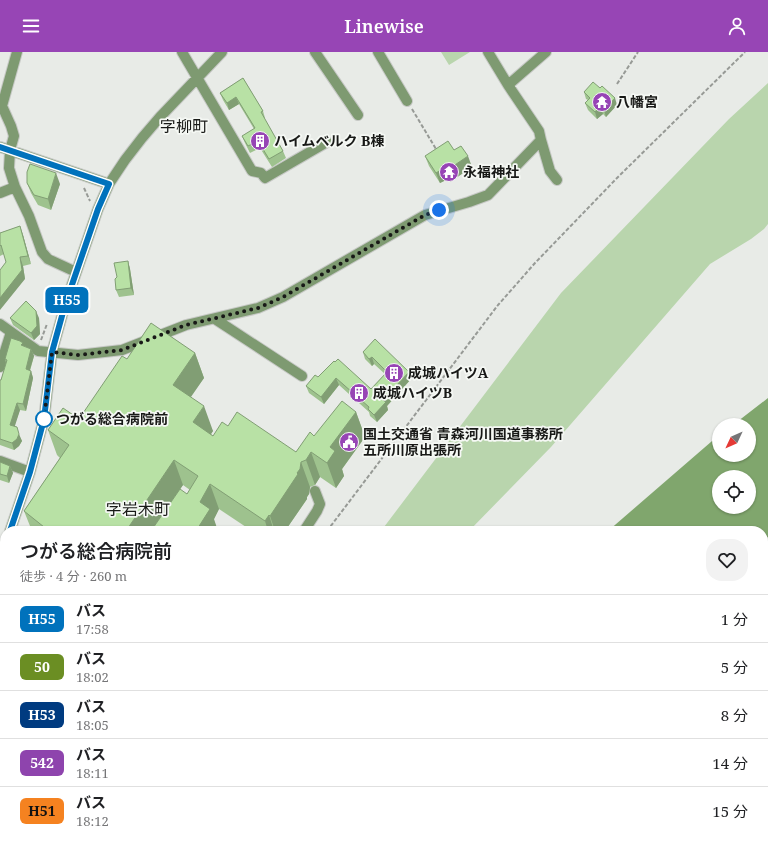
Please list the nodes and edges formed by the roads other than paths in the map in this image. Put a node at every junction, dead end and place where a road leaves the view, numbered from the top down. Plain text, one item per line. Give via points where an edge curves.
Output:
1 (17, 52) edge
2 (182, 52) edge
3 (222, 52) edge
4 (315, 52) edge
5 (378, 52) edge
6 (488, 52) edge
7 (546, 52) edge
8 (197, 79) junction
9 (508, 85) junction
10 (407, 101) road end
11 (358, 115) dead end
12 (541, 140) junction
13 (327, 142) dead end
14 (0, 146) edge
15 (10, 150) junction
16 (557, 180) dead end
17 (109, 184) junction
18 (15, 187) junction
19 (0, 193) edge
20 (76, 272) junction
21 (215, 319) junction
22 (0, 324) edge
23 (11, 332) junction
24 (52, 352) junction
25 (0, 367) edge
26 (302, 376) dead end
27 (0, 461) edge
28 (30, 472) junction
29 (315, 490) dead end
30 (12, 526) edge
31 (308, 526) edge

1 - 15 street via 2,106 14,136
2 - 8 street
3 - 8 street
4 - 11 street
5 - 10 street
6 - 9 street
7 - 9 street
8 - 13 street via 252,170 266,178
8 - 17 street via 142,138
9 - 12 street via 539,131
12 - 16 street via 550,171
12 - 21 street via 488,195 425,215 283,297 258,308
14 - 15 street
15 - 17 street
15 - 18 street via 9,168
17 - 20 street
18 - 19 street
18 - 20 street via 42,252 48,259
20 - 24 street
21 - 24 street via 186,325 122,350 78,355
21 - 26 street
22 - 23 street
23 - 24 street via 38,351
23 - 25 street
24 - 28 street via 44,419
27 - 28 street
28 - 30 street
29 - 31 street via 320,504

